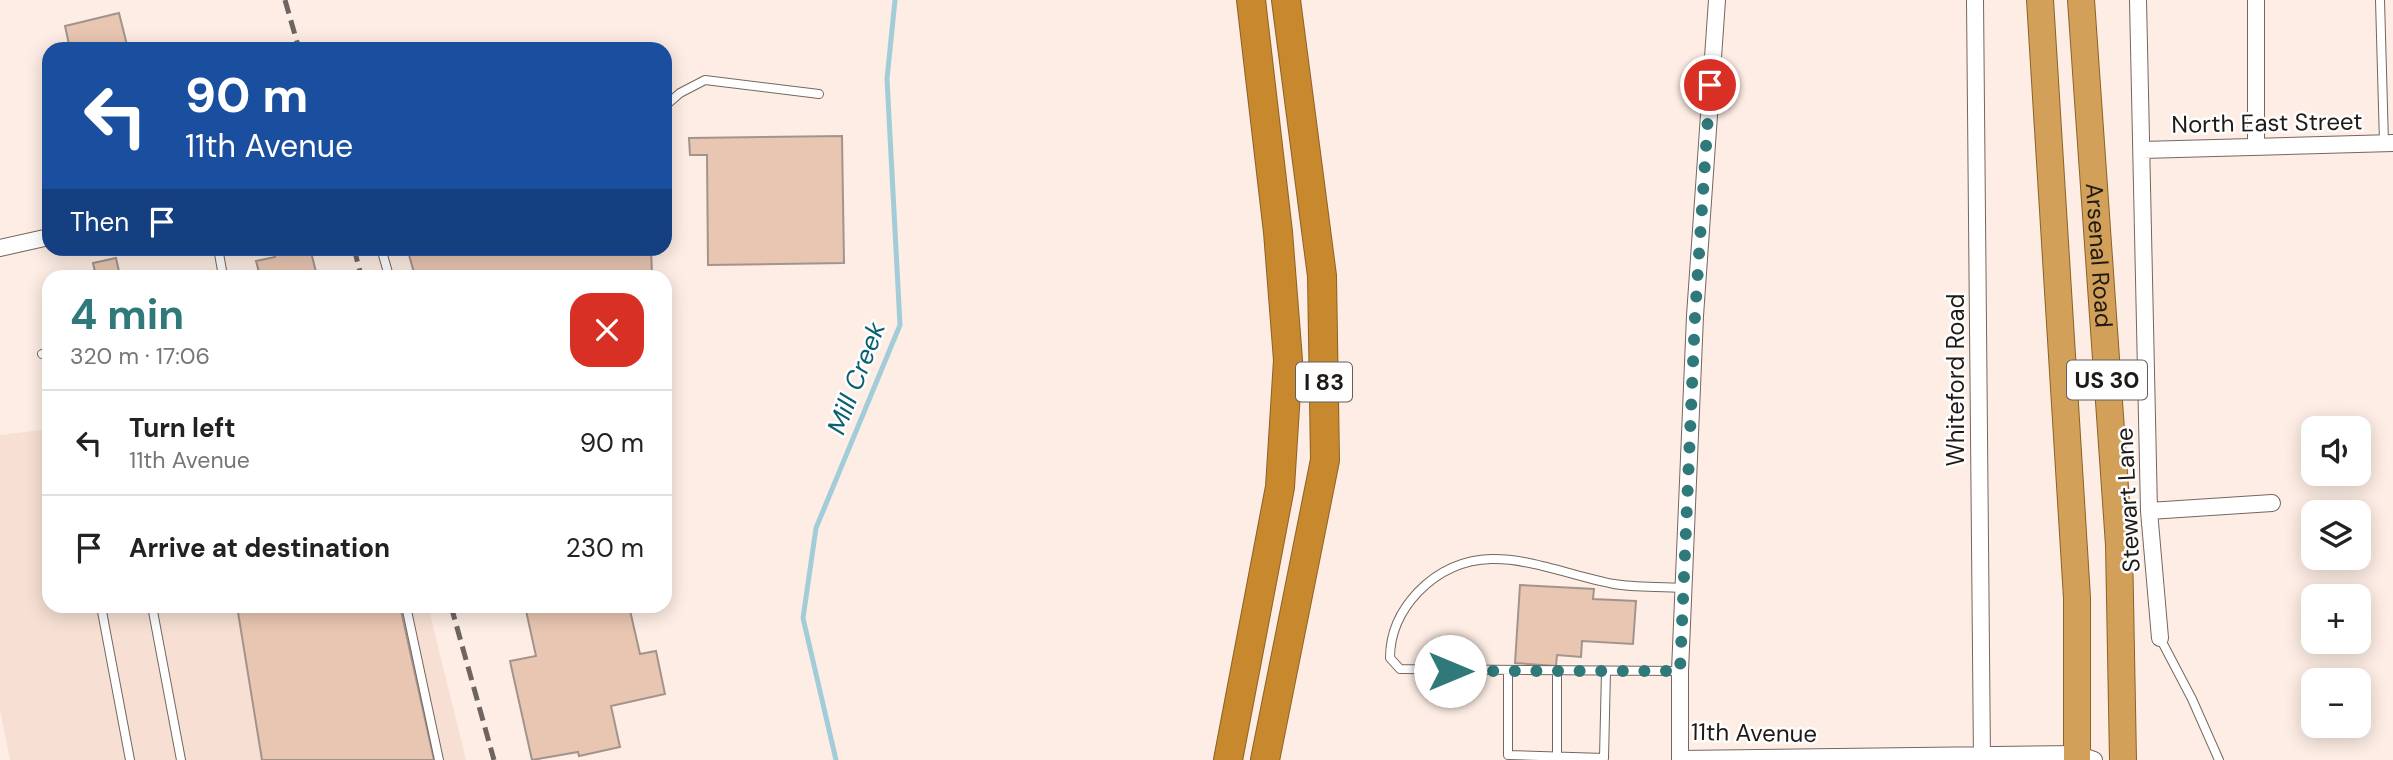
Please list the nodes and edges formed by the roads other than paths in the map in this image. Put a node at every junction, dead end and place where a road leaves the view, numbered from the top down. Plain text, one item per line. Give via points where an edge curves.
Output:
1 (1251, 0) edge
2 (1286, 0) edge
3 (1717, 0) edge
4 (1975, 0) edge
5 (2040, 0) edge
6 (2081, 0) edge
7 (2138, 0) edge
8 (2256, 0) edge
9 (2380, 0) edge
10 (819, 94) dead end
11 (672, 100) edge
12 (2388, 143) edge
13 (2256, 145) junction
14 (2142, 150) junction
15 (42, 239) edge
16 (0, 248) edge
17 (2272, 503) dead end
18 (2149, 511) junction
19 (1684, 588) junction
20 (103, 613) edge
21 (153, 613) edge
22 (408, 613) edge
23 (2160, 638) joint
24 (1508, 671) junction
25 (1557, 671) junction
26 (1606, 671) junction
27 (1680, 671) junction
28 (1557, 757) junction
29 (1982, 758) edge
30 (2082, 758) edge
31 (1680, 759) edge
32 (1794, 759) edge
33 (130, 760) edge
34 (181, 760) edge
35 (439, 760) edge
36 (1228, 760) edge
37 (1265, 760) edge
38 (2123, 760) edge
39 (2219, 760) edge

1 - 36 highway, I 83 via 1288,360 1280,487
2 - 37 highway, I 83 via 1322,276 1325,460
3 - 19 street, 11th Avenue via 1695,316
4 - 29 street, Whiteford Road
5 - 30 highway, Arsenal Road / US 30 via 2077,598
6 - 38 highway, Arsenal Road / US 30 via 2119,545
7 - 14 street, Stewart Lane
8 - 13 street
9 - 12 lane
10 - 11 lane via 705,80
12 - 13 street, North East Street
13 - 14 street, North East Street
14 - 18 street, Stewart Lane
15 - 16 street
17 - 18 street
18 - 23 street, Stewart Lane
19 - 24 lane via 1616,584 1527,561 1494,558 1465,562 1433,577 1411,600 1390,636 1390,658 1401,669
19 - 27 street, 11th Avenue
20 - 33 lane
21 - 34 lane
22 - 35 lane
23 - 39 lane
24 - 25 lane
24 - 28 lane via 1508,755
25 - 26 lane
25 - 28 lane
26 - 27 lane
26 - 28 lane via 1604,758
27 - 31 street, 11th Avenue
29 - 30 street, 11th Avenue
29 - 32 street, 11th Avenue
31 - 32 street, 11th Avenue

